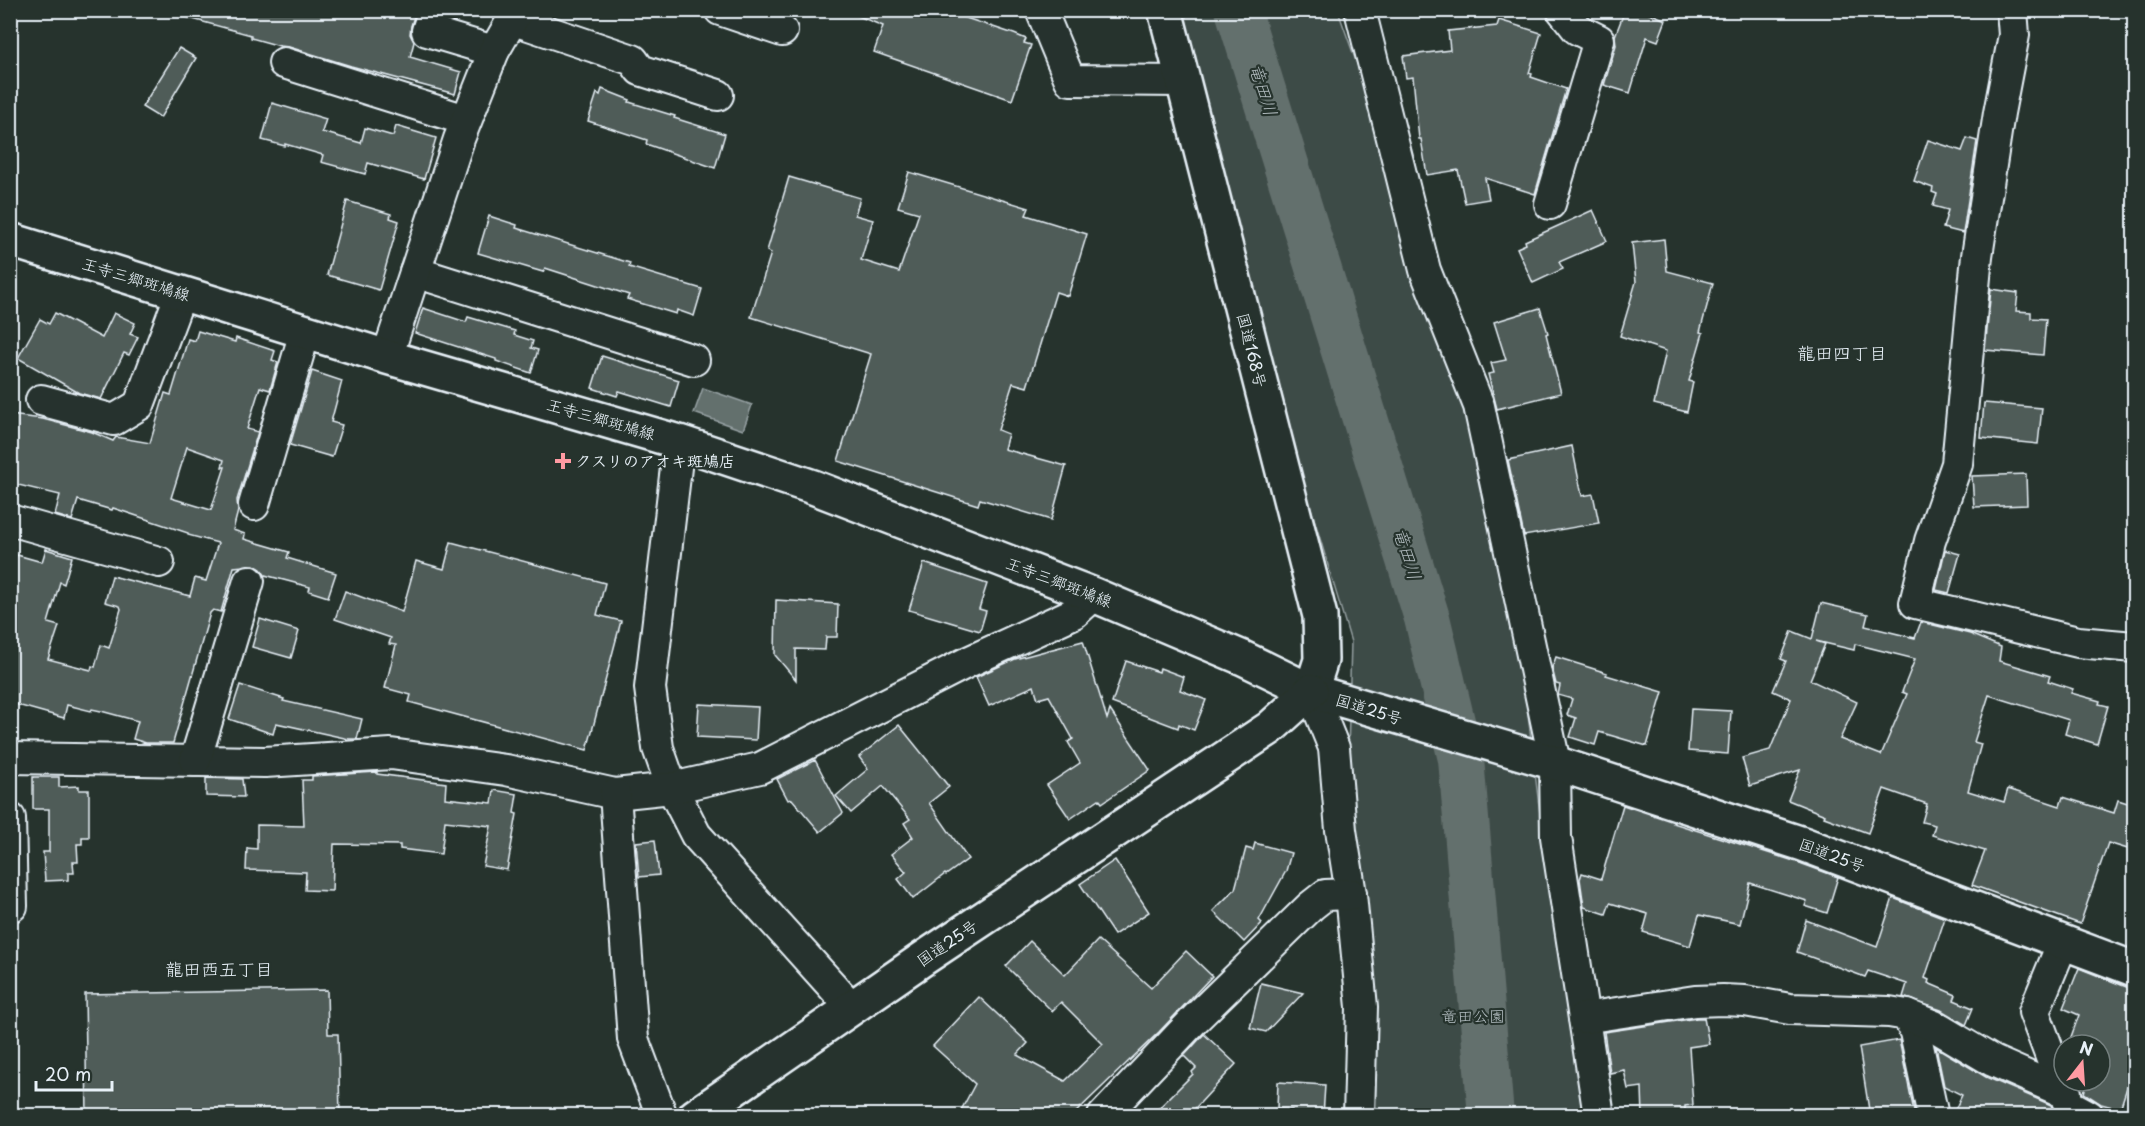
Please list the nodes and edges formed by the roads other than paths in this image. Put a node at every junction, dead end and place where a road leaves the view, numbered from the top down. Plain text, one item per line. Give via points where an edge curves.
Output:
1 (434, 10) edge
2 (720, 10) edge
3 (1041, 10) edge
4 (1165, 10) edge
5 (1360, 10) edge
6 (1562, 10) edge
7 (2012, 10) edge
8 (516, 15) edge
9 (782, 31) dead end
10 (494, 51) junction
11 (284, 63) dead end
12 (1183, 81) junction
13 (718, 95) dead end
14 (466, 120) junction
15 (1550, 204) dead end
16 (10, 240) edge
17 (415, 272) junction
18 (181, 293) junction
19 (305, 332) junction
20 (387, 357) junction
21 (694, 360) dead end
22 (41, 400) dead end
23 (679, 442) junction
24 (254, 505) dead end
25 (10, 520) edge
26 (159, 562) dead end
27 (249, 581) dead end
28 (1094, 595) junction
29 (2134, 647) edge
30 (1311, 691) junction
31 (10, 758) edge
32 (195, 761) junction
33 (1555, 763) junction
34 (672, 788) junction
35 (615, 794) junction
36 (10, 818) edge
37 (1351, 894) junction
38 (12, 906) dead end
39 (2063, 942) junction
40 (2134, 969) edge
41 (852, 1008) junction
42 (1907, 1015) junction
43 (1584, 1018) junction
44 (2072, 1107) edge
45 (662, 1116) edge
46 (695, 1116) edge
47 (1103, 1116) edge
48 (1359, 1116) edge
49 (1599, 1116) edge
50 (1933, 1116) edge

1 - 10 street via 427,31
2 - 9 street
3 - 12 street via 1070,80
4 - 12 main road, 国道168号
5 - 33 street via 1425,270 1479,406
6 - 15 street via 1577,29 1599,40
7 - 29 street via 2014,35 1977,256 1957,464 1930,541 1915,603 2078,642
8 - 10 street
8 - 13 street via 633,60 640,70
10 - 14 street
11 - 14 street
12 - 30 main road, 国道168号 via 1320,616 1321,660
14 - 17 street
16 - 18 main road, 王寺三郷斑鳩線
17 - 20 street
17 - 21 street
18 - 19 main road, 王寺三郷斑鳩線
18 - 22 street via 139,405 114,420
19 - 20 main road, 王寺三郷斑鳩線
19 - 24 street
20 - 23 main road, 王寺三郷斑鳩線
23 - 28 main road, 王寺三郷斑鳩線 via 813,487
23 - 34 street via 650,688 658,748
25 - 26 street
27 - 32 street
28 - 30 main road, 王寺三郷斑鳩線
28 - 34 street via 1074,613 760,768
30 - 33 main road, 国道25号
30 - 37 street via 1334,748
30 - 41 main road, 国道25号 via 1270,728
31 - 32 street
32 - 35 street via 265,762 391,754 506,770
33 - 39 main road, 国道25号 via 1803,844
33 - 43 street via 1556,837
34 - 35 street
34 - 41 street via 696,835
35 - 45 street via 633,1039
36 - 38 street
37 - 47 street via 1325,895 1311,906
37 - 48 street via 1362,1007
39 - 40 main road, 国道25号
39 - 44 street via 2034,1012
41 - 46 main road, 国道25号
42 - 43 street via 1790,1009 1723,1000
42 - 44 street via 1934,1026
42 - 50 street via 1915,1032
43 - 49 street

